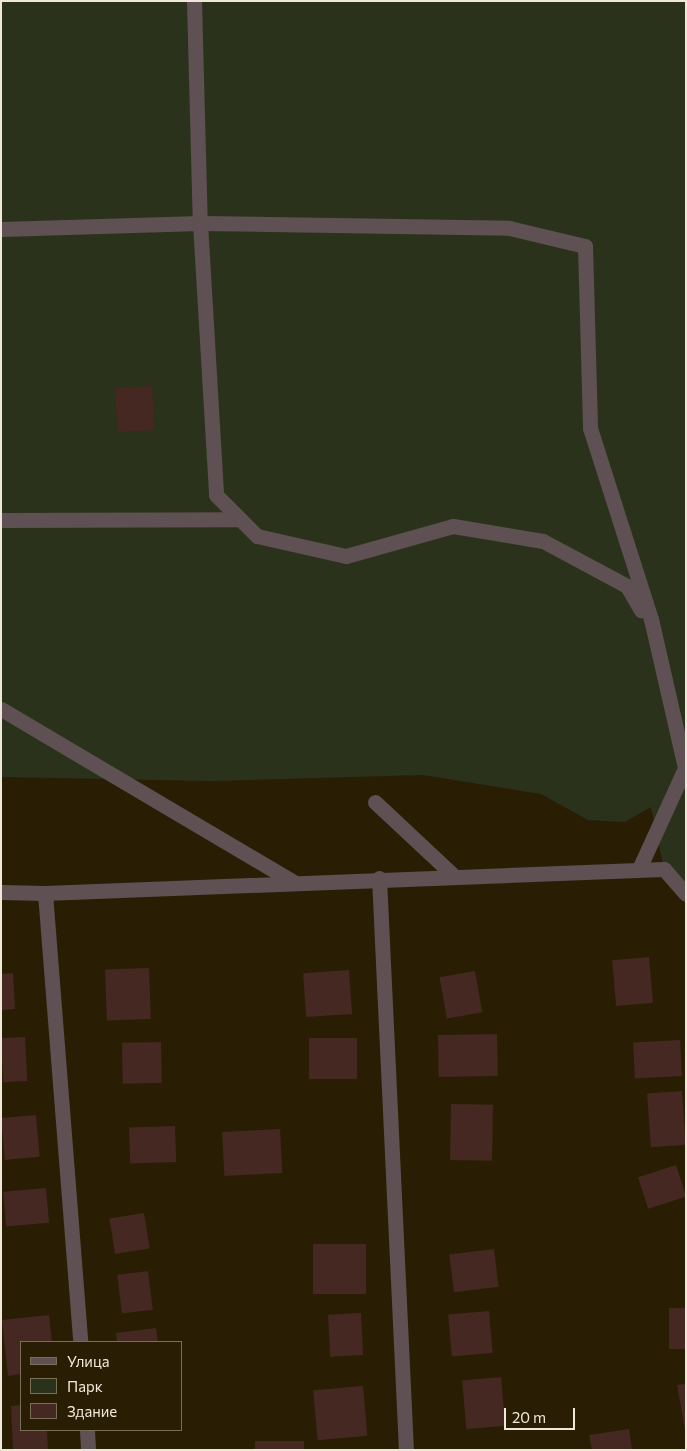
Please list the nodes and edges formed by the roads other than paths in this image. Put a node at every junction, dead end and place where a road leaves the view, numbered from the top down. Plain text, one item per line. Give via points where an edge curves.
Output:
1 (194, 1) edge
2 (200, 223) junction
3 (1, 229) edge
4 (240, 519) junction
5 (1, 520) edge
6 (653, 630) junction
7 (1, 709) edge
8 (685, 767) edge
9 (375, 802) dead end
10 (639, 869) junction
11 (453, 875) junction
12 (379, 878) junction
13 (294, 882) junction
14 (1, 892) edge
15 (46, 893) junction
16 (686, 894) edge
17 (80, 1341) edge
18 (87, 1431) edge
19 (88, 1450) edge
20 (406, 1450) edge

1 - 2 street
2 - 3 street
2 - 4 street via 216,495
2 - 6 street via 509,228 585,246 590,428
4 - 5 street
4 - 6 street via 257,536 346,556 454,526 543,541 627,586
6 - 8 street
7 - 13 street
8 - 10 street
9 - 11 street
10 - 11 street
10 - 16 street via 664,869
11 - 12 street
12 - 13 street
12 - 20 street
13 - 15 street
14 - 15 street
15 - 17 street
18 - 19 street

